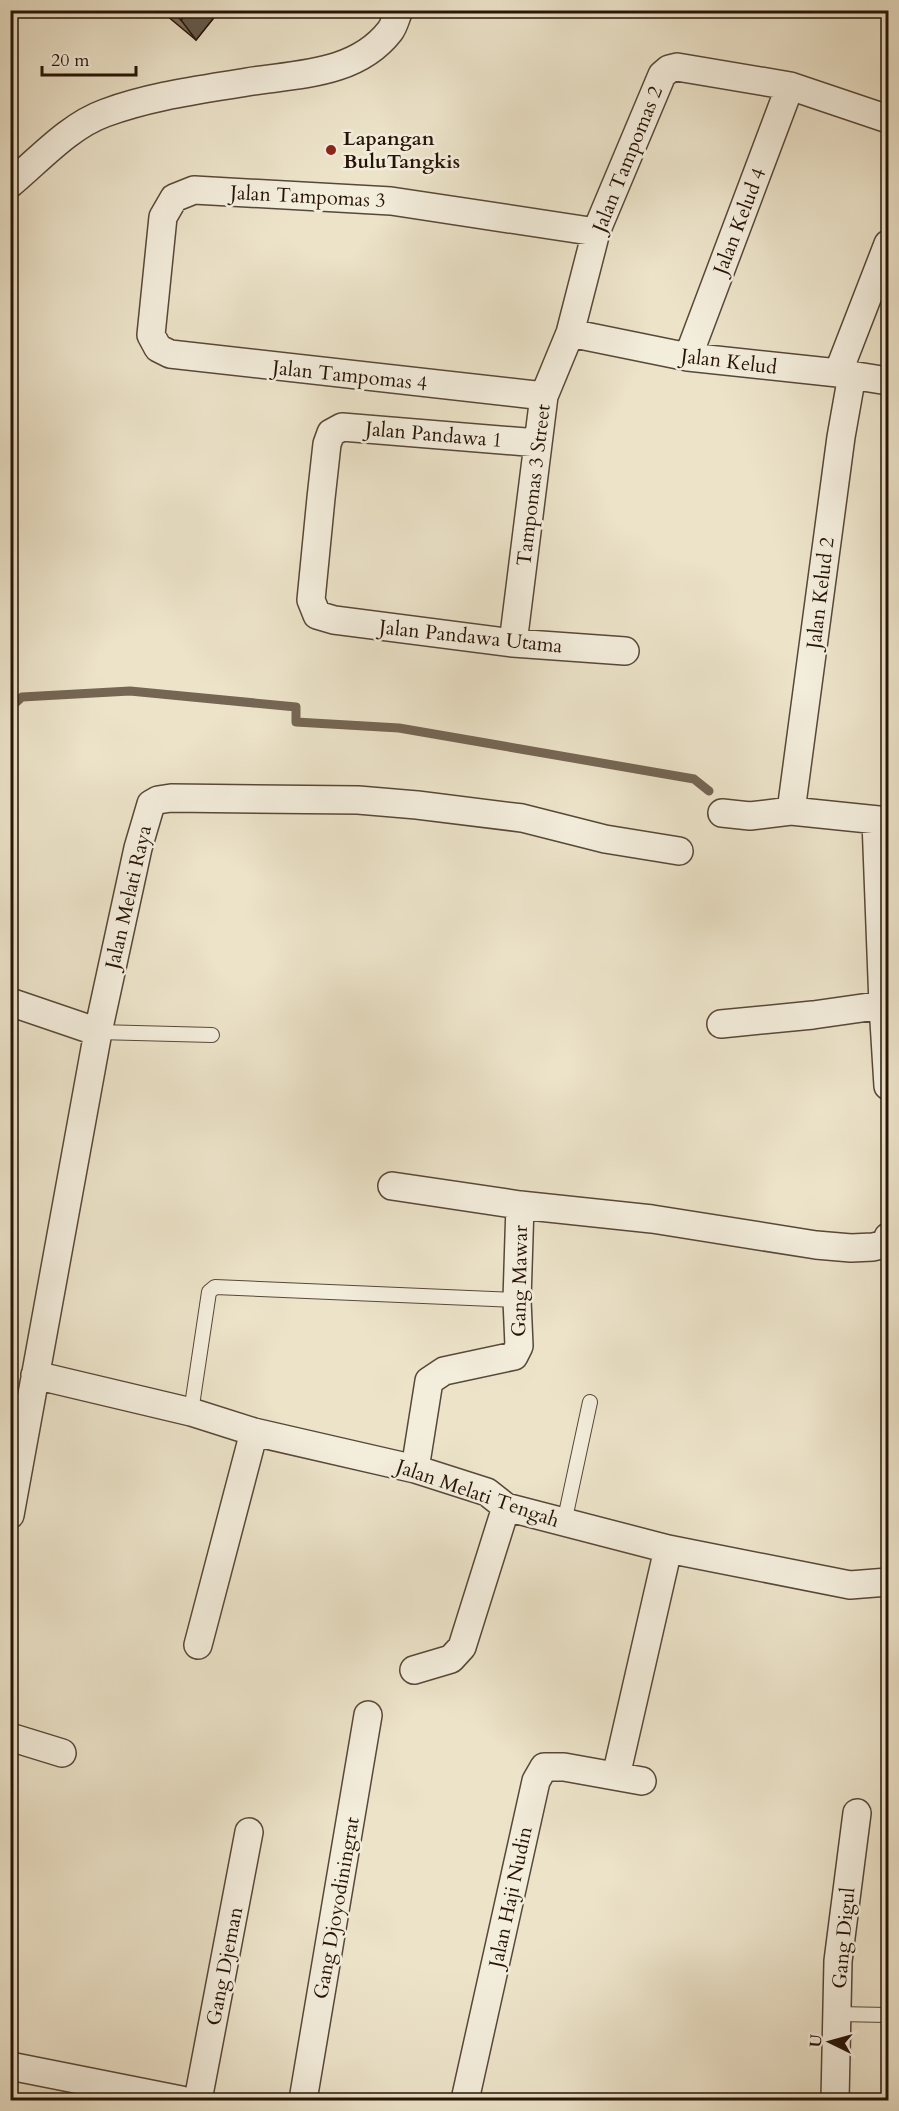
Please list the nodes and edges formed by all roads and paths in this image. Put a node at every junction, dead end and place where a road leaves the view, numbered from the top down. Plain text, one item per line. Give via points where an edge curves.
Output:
1 (399, 10) edge
2 (790, 86) junction
3 (888, 119) edge
4 (10, 183) edge
5 (596, 232) junction
6 (888, 244) edge
7 (570, 333) junction
8 (158, 348) joint
9 (688, 357) junction
10 (845, 374) junction
11 (888, 381) edge
12 (544, 396) junction
13 (538, 443) junction
14 (317, 615) joint
15 (513, 643) junction
16 (625, 651) dead end
17 (792, 812) junction
18 (722, 813) dead end
19 (882, 821) edge
20 (679, 850) dead end
21 (10, 1002) edge
22 (883, 1005) junction
23 (721, 1024) dead end
24 (98, 1032) junction
25 (212, 1035) dead end
26 (888, 1086) edge
27 (392, 1186) dead end
28 (520, 1205) junction
29 (888, 1238) edge
30 (517, 1300) junction
31 (35, 1375) junction
32 (590, 1402) dead end
33 (19, 1409) edge
34 (191, 1412) junction
35 (254, 1432) junction
36 (415, 1469) junction
37 (506, 1506) junction
38 (10, 1515) edge
39 (564, 1523) junction
40 (668, 1549) junction
41 (888, 1582) edge
42 (198, 1645) dead end
43 (414, 1670) dead end
44 (368, 1715) dead end
45 (10, 1737) edge
46 (62, 1753) dead end
47 (857, 1813) dead end
48 (249, 1832) dead end
49 (837, 2014) junction
50 (888, 2015) edge
51 (10, 2066) edge
52 (181, 2100) edge
53 (198, 2100) edge
54 (303, 2100) edge
55 (465, 2100) edge
56 (835, 2100) edge

1 - 4 street via 391,30 377,44 335,67 309,75 155,97 104,113 76,127
2 - 3 street, Jalan Tampomas 2
2 - 5 street, Jalan Tampomas 2 via 677,67 669,69 662,75
2 - 9 street, Jalan Kelud 4
5 - 7 street, Jalan Tampomas 2
5 - 8 street, Jalan Tampomas 3 via 391,201 194,190 174,198 163,217 151,335
6 - 10 street, Jalan Kelud 2
7 - 9 street, Jalan Kelud
7 - 12 street, Tampomas 3 Street
8 - 12 street, Jalan Tampomas 4 via 170,354
9 - 10 street, Jalan Kelud
10 - 11 street, Jalan Kelud
10 - 17 street, Jalan Kelud 2 via 841,437
12 - 13 street, Tampomas 3 Street
13 - 14 street, Jalan Pandawa 1 via 342,427 331,433 311,600
13 - 15 street, Tampomas 3 Street
14 - 15 street, Jalan Pandawa Utama
15 - 16 street, Jalan Pandawa Utama
17 - 18 street via 750,816
17 - 19 street
19 - 22 street
20 - 24 street, Jalan Melati Raya via 605,839 522,818 417,805 358,800 158,800 151,804 144,823
21 - 24 street
22 - 23 street
22 - 26 street
24 - 25 lane
24 - 31 street, Jalan Melati Raya
27 - 28 street
28 - 29 street via 652,1219 816,1245 873,1247 885,1244
28 - 30 street, Gang Mawar
30 - 34 lane via 215,1287 209,1292
30 - 36 street, Gang Mawar via 519,1346 514,1356 444,1371 429,1382
31 - 33 street, Jalan Melati Raya
31 - 34 street, Jalan Melati Tengah
32 - 39 lane
33 - 38 street, Jalan Melati Raya
34 - 35 street, Jalan Melati Tengah
35 - 36 street, Jalan Melati Tengah
35 - 42 street
36 - 37 street, Jalan Melati Tengah via 487,1492
37 - 39 street, Jalan Melati Tengah
37 - 43 street via 462,1647 451,1659
39 - 40 street, Jalan Melati Tengah
40 - 41 street, Jalan Melati Tengah via 850,1585
40 - 55 street, Jalan Haji Nudin via 629,1778 544,1767 536,1781
44 - 54 street, Gang Djoyodiningrat
45 - 46 street
47 - 49 street, Gang Digul via 838,1960
48 - 53 street, Gang Djeman
49 - 50 lane
49 - 56 street, Gang Digul
51 - 52 street

